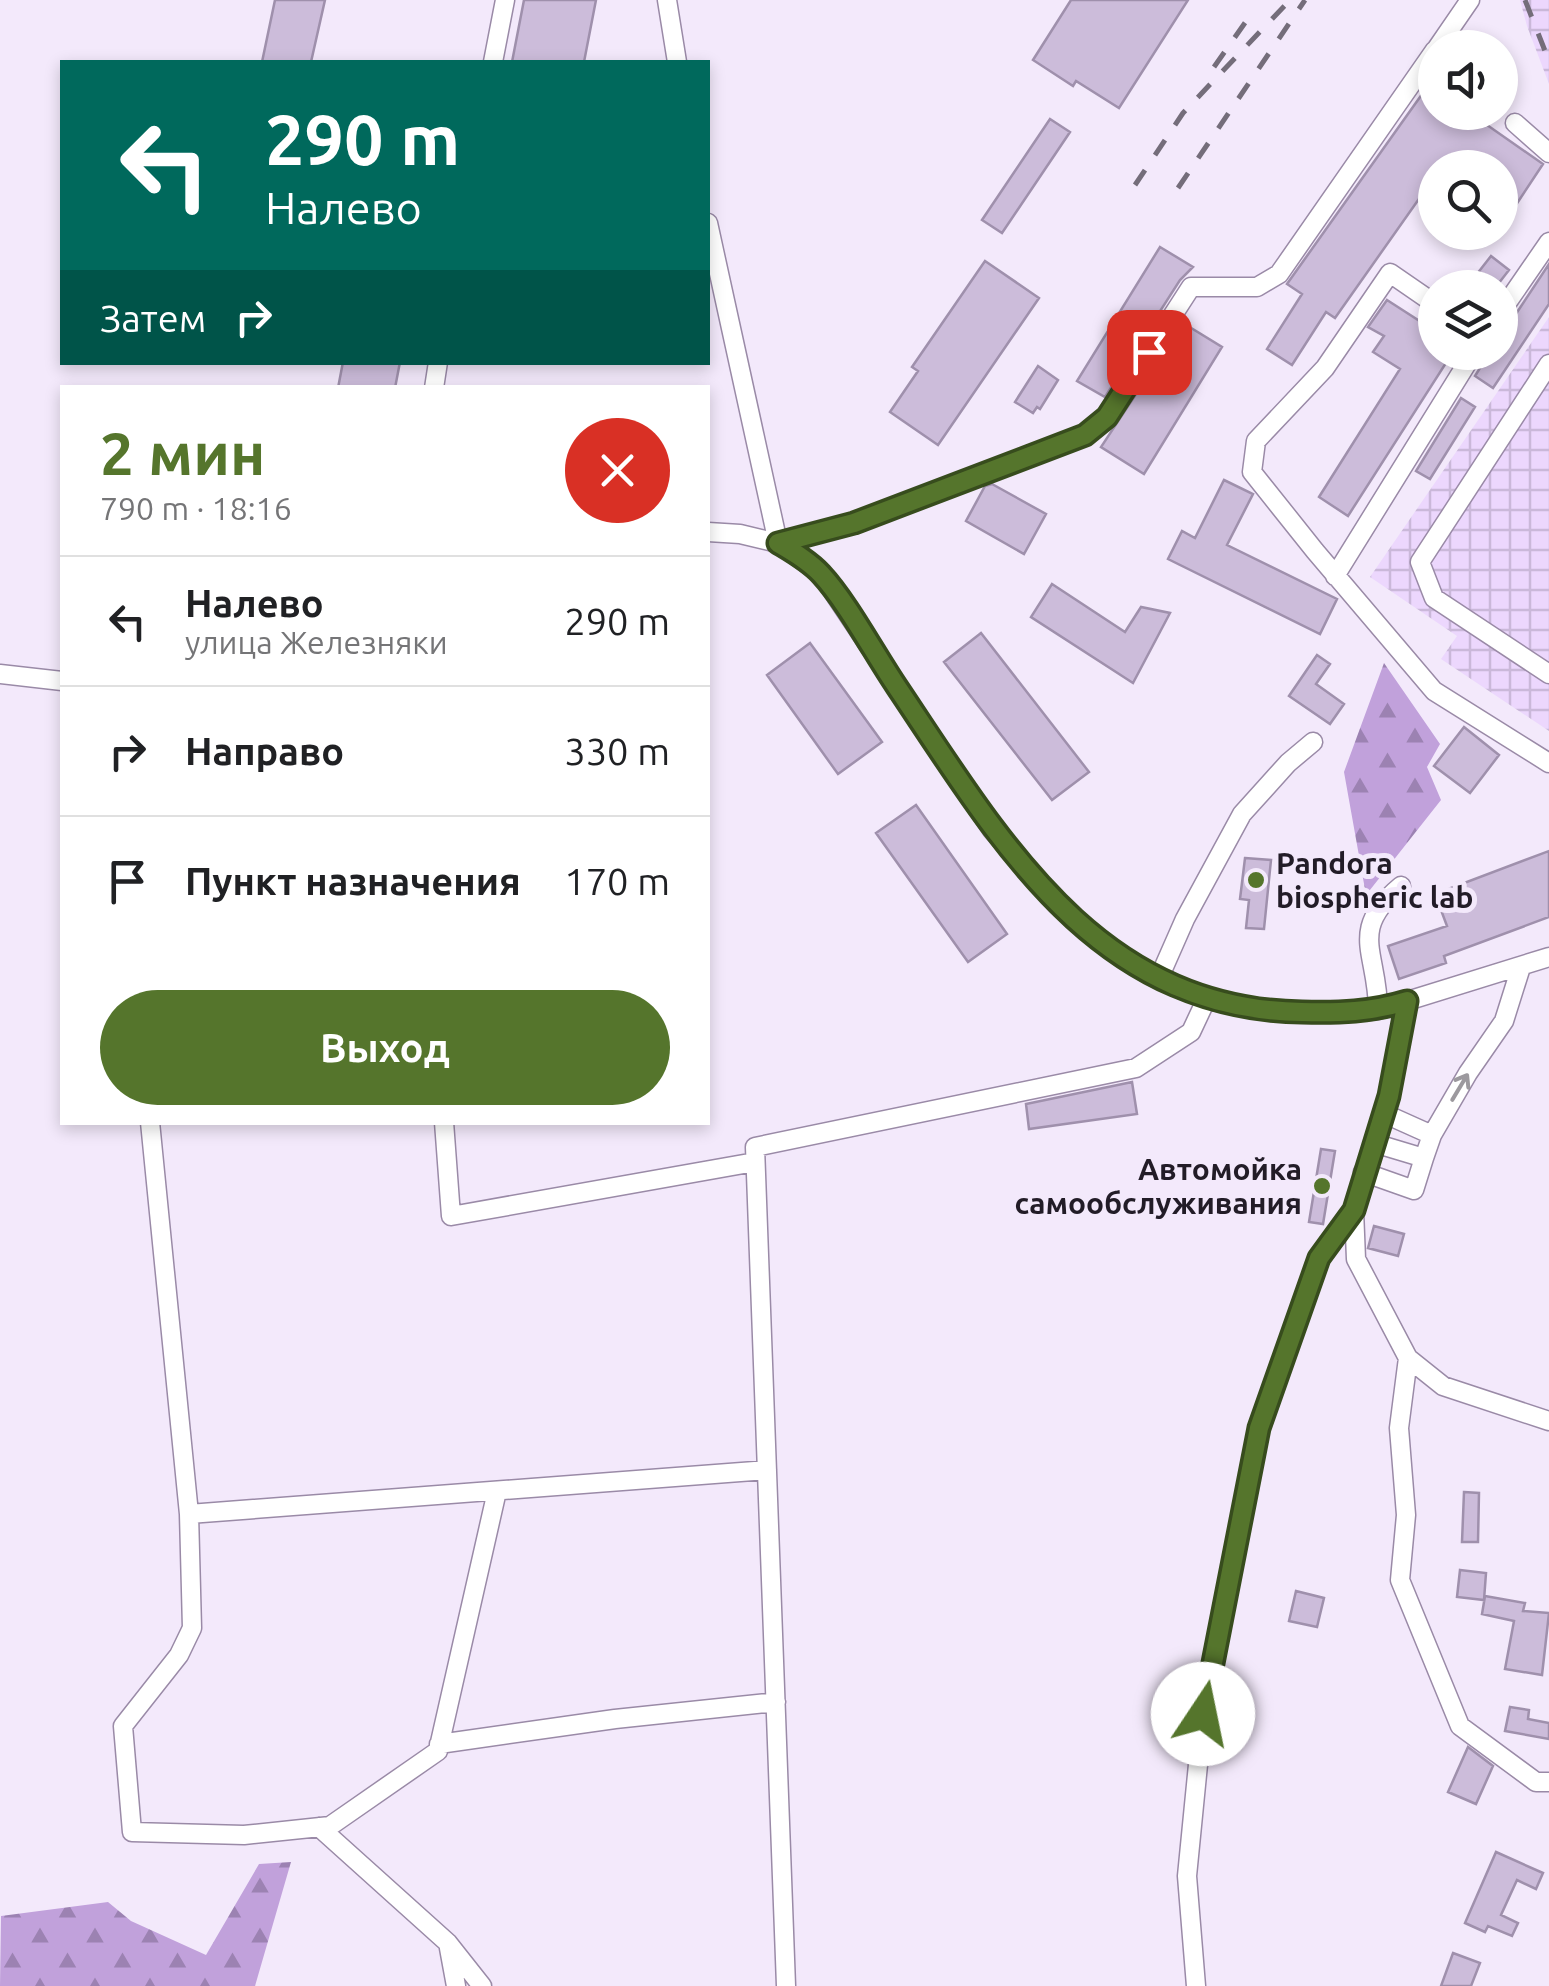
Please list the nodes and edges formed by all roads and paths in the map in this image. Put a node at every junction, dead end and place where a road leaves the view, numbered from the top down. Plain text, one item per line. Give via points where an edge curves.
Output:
1 (505, 0) edge
2 (667, 0) edge
3 (1470, 0) edge
4 (1449, 30) edge
5 (494, 60) edge
6 (677, 60) edge
7 (1418, 75) edge
8 (1518, 124) edge
9 (1549, 153) edge
10 (710, 232) edge
11 (1549, 242) edge
12 (1518, 287) edge
13 (1418, 292) edge
14 (1549, 364) edge
15 (1463, 370) edge
16 (710, 532) edge
17 (778, 543) junction
18 (1336, 576) junction
19 (0, 674) edge
20 (1549, 674) edge
21 (60, 681) edge
22 (1313, 742) dead end
23 (1549, 763) edge
24 (1401, 886) dead end
25 (1549, 957) edge
26 (1521, 967) junction
27 (1159, 978) junction
28 (1206, 1000) junction
29 (1407, 1001) junction
30 (1378, 1010) junction
31 (1384, 1113) junction
32 (150, 1125) edge
33 (444, 1125) edge
34 (1432, 1135) junction
35 (1374, 1143) junction
36 (1424, 1158) junction
37 (755, 1162) junction
38 (1363, 1172) junction
39 (1354, 1210) junction
40 (1408, 1358) junction
41 (1549, 1421) edge
42 (767, 1470) junction
43 (497, 1490) junction
44 (188, 1514) junction
45 (776, 1702) junction
46 (440, 1744) junction
47 (1549, 1782) edge
48 (318, 1827) junction
49 (448, 1943) junction
50 (456, 1986) edge
51 (482, 1986) edge
52 (786, 1986) edge
53 (1196, 1986) edge

1 - 5 street
2 - 6 street
3 - 4 street
7 - 17 street via 1279,274 1257,288 1191,287 1107,417 1085,435 854,523
8 - 9 street
10 - 17 street
11 - 12 street
13 - 18 street via 1390,273 1326,368 1256,441 1252,472
14 - 20 street via 1420,562 1434,598
15 - 18 street
16 - 17 street
17 - 27 street via 821,574 992,830 1056,904
18 - 23 street via 1434,691
19 - 21 street
22 - 27 street via 1242,814
24 - 30 street via 1378,905 1367,938
25 - 26 street
26 - 29 street
34 -> 26 street via 1504,1021
27 - 28 street
28 - 30 street via 1277,1012
28 - 37 street via 1191,1032 1136,1068 754,1147
29 - 30 street
29 - 31 street
31 - 34 street
31 - 35 street
32 - 44 street
33 - 37 street via 452,1216
34 - 36 street
35 - 36 street
35 - 38 street
36 - 38 street via 1414,1190
37 - 42 street
38 - 39 street
39 - 40 street via 1356,1259
39 - 53 street via 1319,1258 1259,1428 1203,1714 1186,1876
40 - 41 street via 1443,1386
40 - 47 street via 1399,1428 1406,1515 1400,1580 1460,1726 1536,1782
42 - 43 street
42 - 45 street
43 - 44 street
43 - 46 street
44 - 48 street via 192,1628 123,1726 132,1832 244,1835
45 - 46 street
45 - 52 street
46 - 48 street via 330,1826
48 - 49 street
49 - 50 street
49 - 51 street

